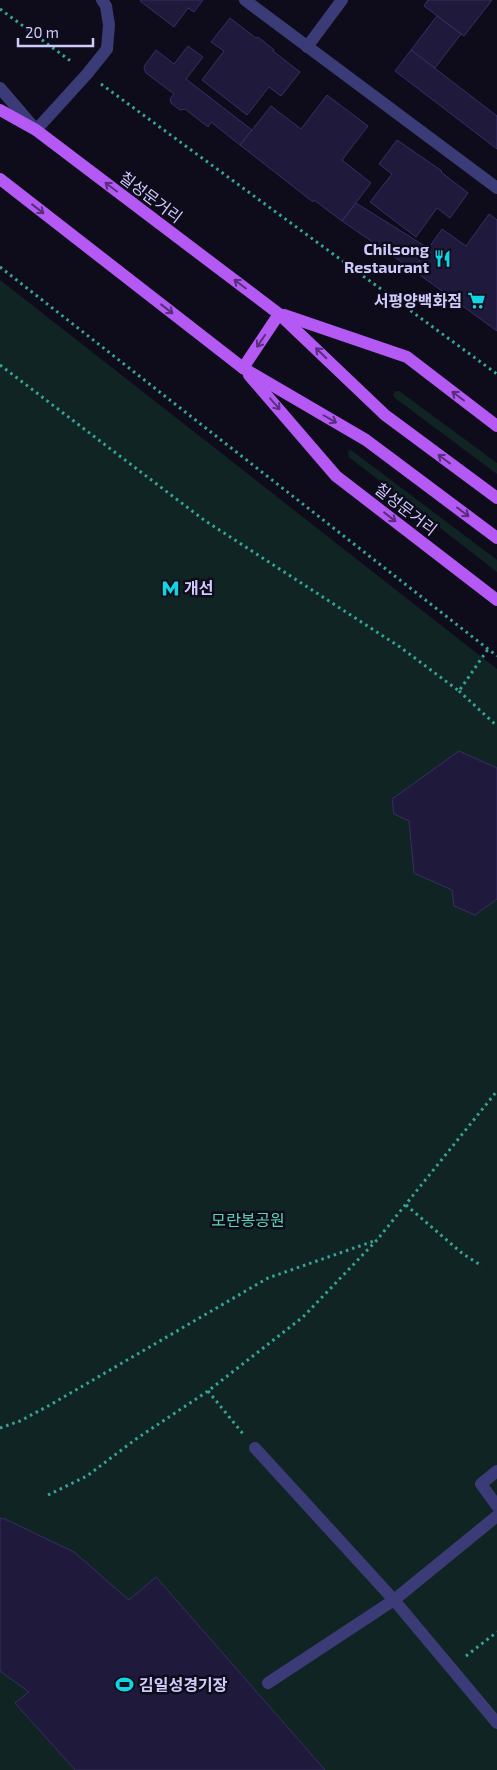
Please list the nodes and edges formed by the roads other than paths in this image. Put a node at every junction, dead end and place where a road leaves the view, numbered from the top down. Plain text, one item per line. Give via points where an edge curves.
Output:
1 (102, 0) edge
2 (245, 0) edge
3 (342, 0) edge
4 (307, 47) junction
5 (0, 88) edge
6 (0, 110) edge
7 (36, 130) junction
8 (0, 179) edge
9 (497, 188) edge
10 (279, 314) junction
11 (243, 368) junction
12 (497, 426) edge
13 (497, 498) edge
14 (497, 538) edge
15 (497, 600) edge
16 (255, 1448) road end
17 (497, 1471) edge
18 (497, 1506) edge
19 (497, 1516) edge
20 (394, 1600) junction
21 (268, 1683) dead end
22 (497, 1723) edge

1 - 7 street via 109,25 107,48
2 - 4 street
3 - 4 street
4 - 9 street
5 - 7 street
6 - 7 main road, 칠성문거리
10 -> 7 main road, 칠성문거리
8 -> 11 main road, 칠성문거리
10 -> 11 main road
12 -> 10 main road, 칠성문거리 via 407,357
13 -> 10 main road, 칠성문거리 via 385,415
11 -> 14 main road, 칠성문거리 via 366,440
11 -> 15 main road, 칠성문거리 via 336,476
16 - 20 street
17 - 18 street via 481,1484
19 - 20 street
20 - 21 street
20 - 22 street

